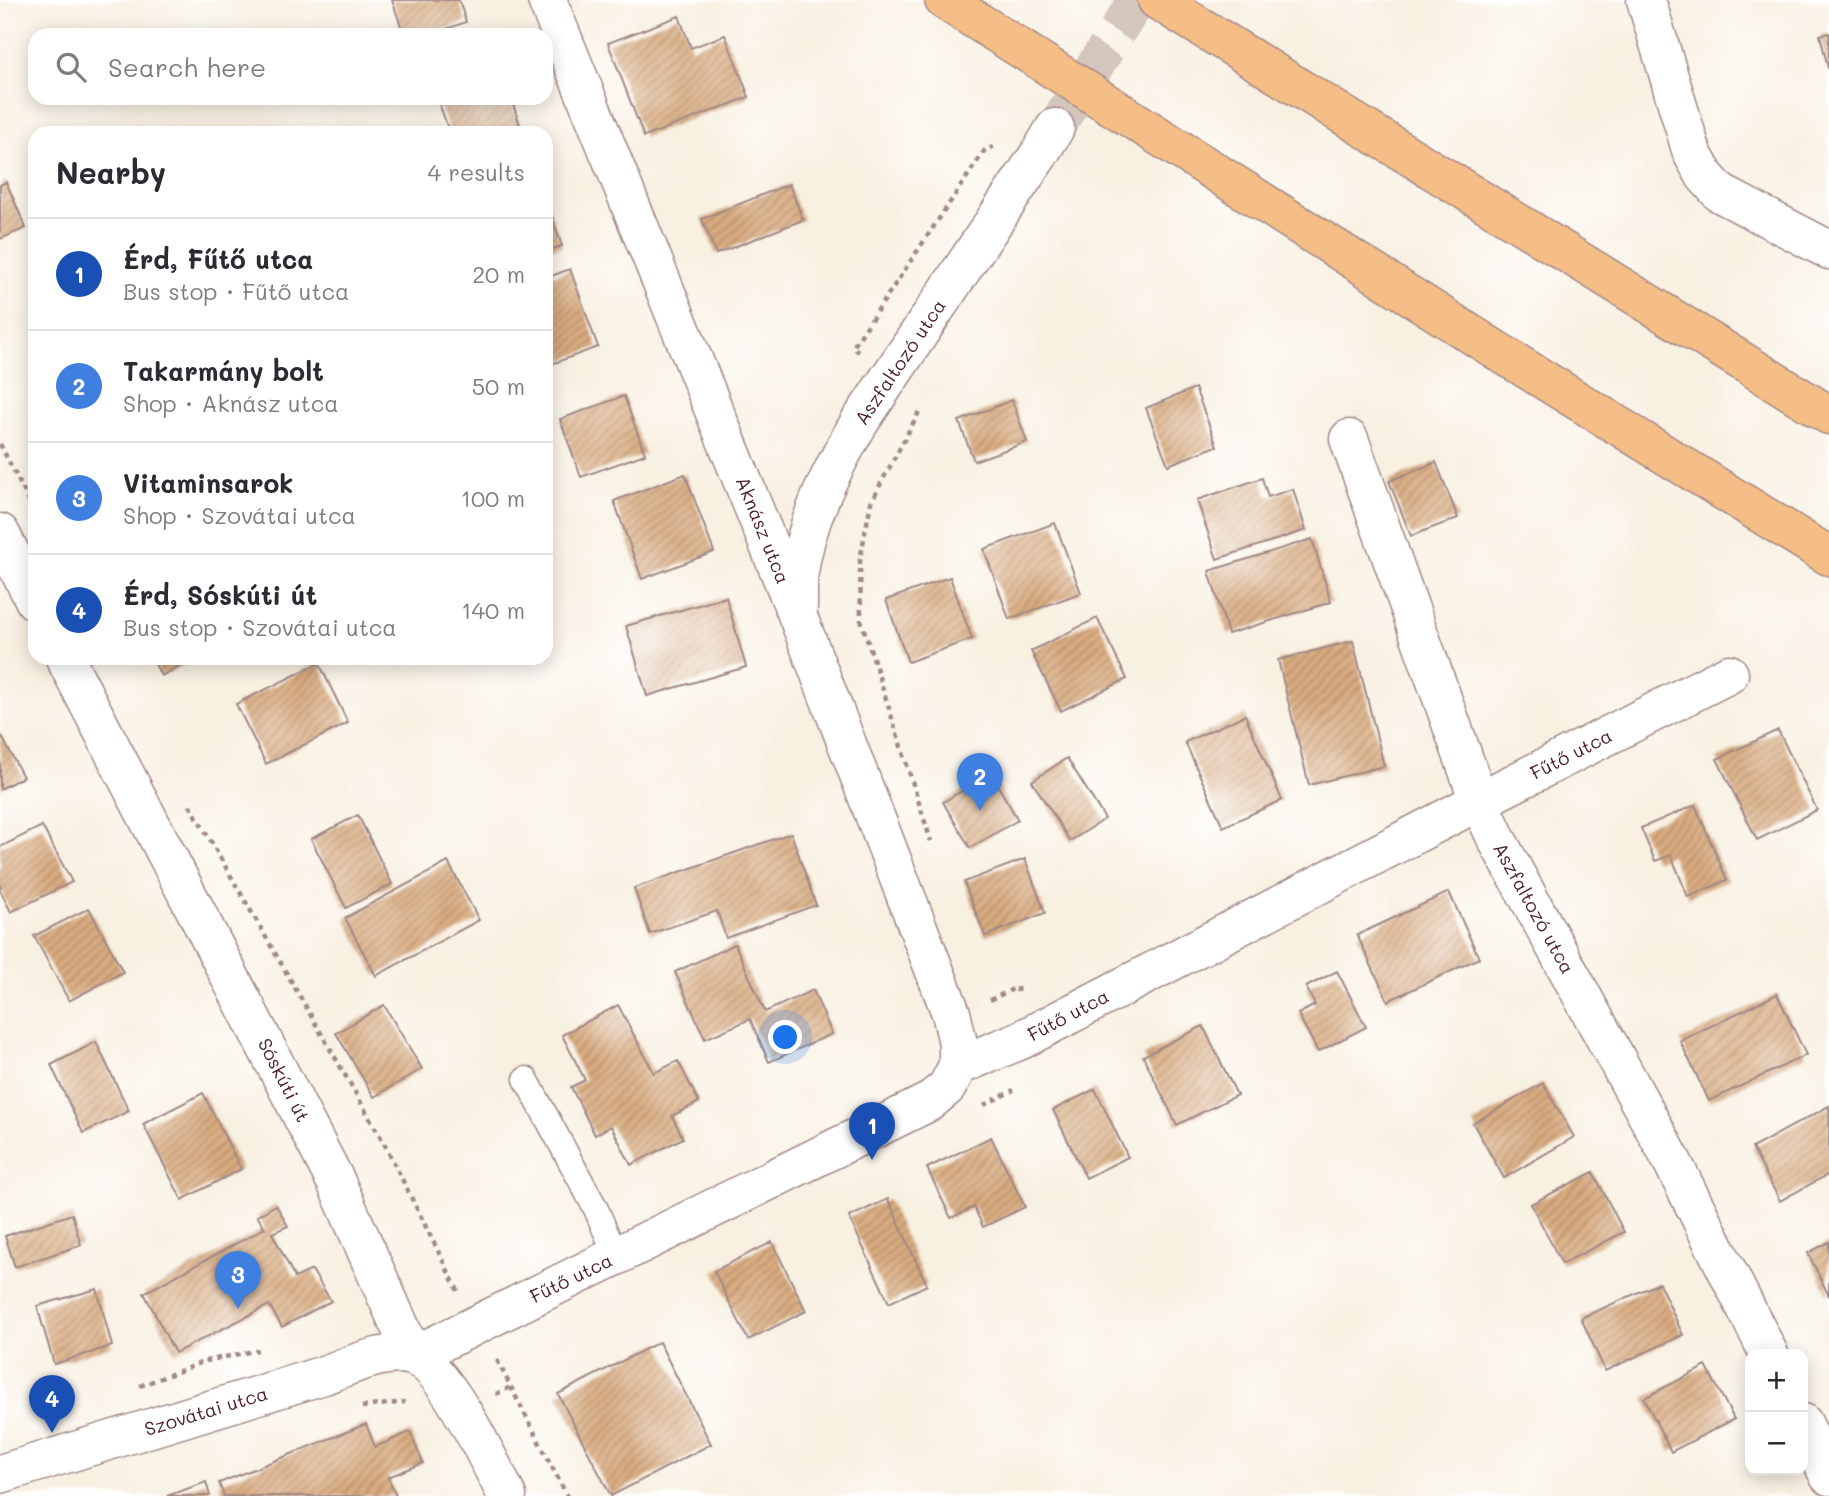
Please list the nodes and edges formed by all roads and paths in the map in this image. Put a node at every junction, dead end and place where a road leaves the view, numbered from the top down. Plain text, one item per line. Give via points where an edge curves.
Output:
1 (547, 0) edge
2 (944, 0) edge
3 (1157, 0) edge
4 (1646, 0) edge
5 (1055, 128) tunnel mouth
6 (1829, 250) edge
7 (889, 378) junction
8 (1829, 415) edge
9 (1349, 439) dead end
10 (0, 444) edge
11 (28, 498) edge
12 (0, 533) edge
13 (1829, 556) edge
14 (28, 587) edge
15 (798, 617) junction
16 (69, 665) edge
17 (1729, 674) dead end
18 (185, 795) dead end
19 (1479, 801) junction
20 (932, 842) dead end
21 (984, 1003) dead end
22 (1021, 1040) junction
23 (958, 1066) junction
24 (526, 1079) dead end
25 (977, 1108) dead end
26 (616, 1256) junction
27 (477, 1324) junction
28 (1766, 1349) edge
29 (414, 1356) junction
30 (511, 1387) junction
31 (407, 1402) dead end
32 (353, 1409) dead end
33 (461, 1410) junction
34 (1808, 1433) edge
35 (0, 1474) edge
36 (1829, 1476) edge
37 (507, 1496) edge
38 (567, 1496) edge

1 - 15 street, Aknász utca
2 - 13 highway
3 - 8 highway
4 - 6 street via 1692,153 1705,176 1720,193
5 - 7 street, Aszfaltozó utca
7 - 15 street, Aszfaltozó utca via 833,469 815,514 798,580
7 - 20 path via 922,407 871,502 860,560 860,620
9 - 19 street, Aszfaltozó utca
10 - 11 path
12 - 14 street
15 - 23 street, Aknász utca via 951,1013
16 - 29 street, Sóskúti út via 335,1180
17 - 19 street, Fűtő utca
18 - 27 path via 383,1141
19 - 22 street, Fűtő utca
19 - 28 street, Aszfaltozó utca via 1672,1161
21 - 22 path via 1017,987
22 - 23 street, Fűtő utca
22 - 25 path via 1035,1080
23 - 26 street, Fűtő utca via 947,1087 929,1102
24 - 26 lane
26 - 27 street, Fűtő utca
27 - 29 street, Fűtő utca
27 - 30 path
29 - 33 street, Sóskúti út via 432,1370
29 - 35 street, Szovátai utca via 368,1359
30 - 33 path
30 - 38 path
31 - 32 path
33 - 37 street, Sóskúti út
34 - 36 street

